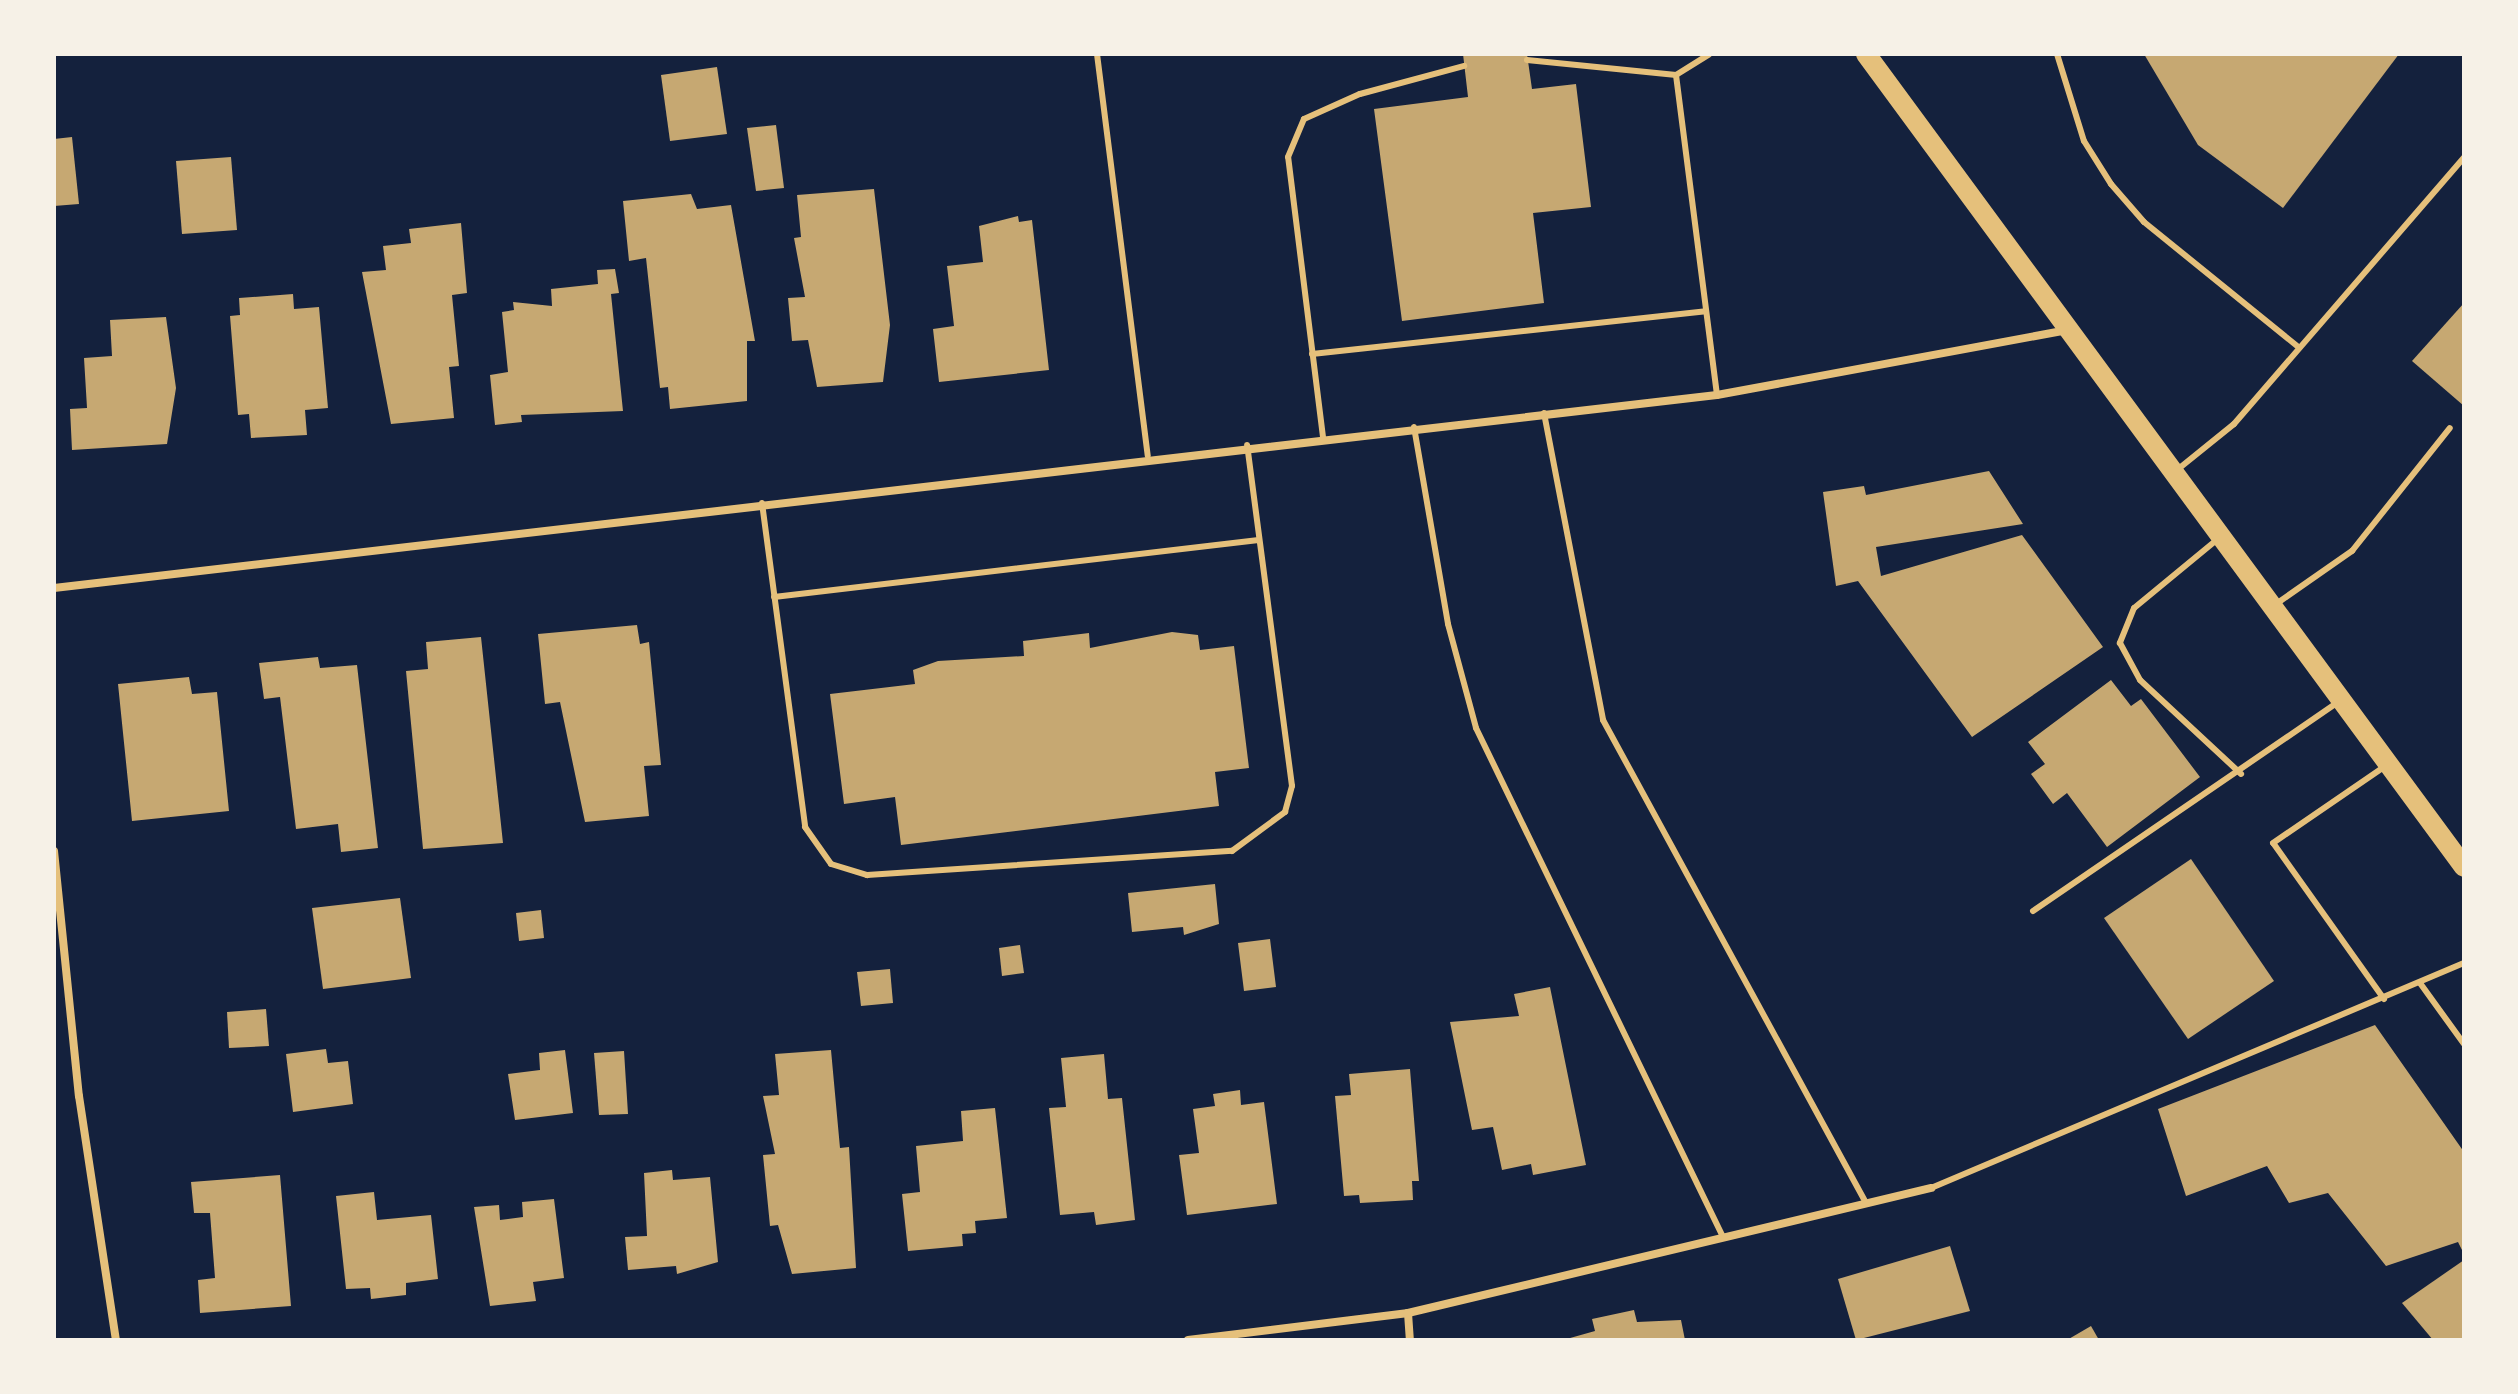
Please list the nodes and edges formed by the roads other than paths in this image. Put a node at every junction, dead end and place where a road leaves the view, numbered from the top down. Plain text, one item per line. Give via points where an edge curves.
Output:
1 (1097, 54) edge
2 (1709, 54) edge
3 (1866, 54) edge
4 (2057, 54) edge
5 (1527, 60) dead end
6 (1464, 66) dead end
7 (1676, 75) junction
8 (2464, 158) edge
9 (1706, 311) junction
10 (2070, 330) junction
11 (2297, 346) junction
12 (1312, 354) junction
13 (1717, 395) junction
14 (1544, 413) junction
15 (1414, 427) junction
16 (2450, 428) dead end
17 (1323, 437) junction
18 (1247, 445) junction
19 (1148, 456) junction
20 (2174, 472) junction
21 (762, 503) junction
22 (2221, 536) junction
23 (1259, 540) junction
24 (54, 588) edge
25 (774, 597) junction
26 (2273, 606) junction
27 (2343, 699) junction
28 (2390, 763) junction
29 (2241, 774) junction
30 (54, 851) edge
31 (2461, 858) edge
32 (2033, 911) dead end
33 (2464, 963) edge
34 (2420, 983) junction
35 (2384, 999) junction
36 (2464, 1044) edge
37 (1931, 1188) joint
38 (1866, 1203) junction
39 (1723, 1237) junction
40 (1408, 1313) junction
41 (116, 1340) edge
42 (1188, 1340) edge
43 (1410, 1340) edge

1 - 19 lane
2 - 7 lane
3 - 10 main road
4 - 11 lane via 2084,141 2111,184 2144,222
5 - 7 lane
6 - 12 lane via 1360,94 1304,119 1288,157
7 - 9 lane
8 - 11 lane
9 - 12 lane
9 - 13 lane
10 - 13 street
10 - 20 main road
11 - 20 lane via 2227,432
12 - 17 lane
13 - 14 street
14 - 15 street
14 - 38 lane via 1603,720
15 - 17 street
15 - 39 lane via 1448,624 1476,728
16 - 26 lane via 2352,551
17 - 18 street
18 - 19 street
18 - 23 lane
19 - 21 street
20 - 22 main road
21 - 24 street
21 - 25 lane
22 - 26 main road
22 - 29 lane via 2134,608 2120,643 2140,680
23 - 25 lane
23 - 25 lane via 1292,786 1285,812 1232,851 867,875 831,864 805,827
26 - 27 main road
27 - 28 main road
27 - 29 lane
28 - 31 main road
28 - 35 lane via 2273,843
29 - 32 lane
30 - 41 street via 79,1096
33 - 34 lane
34 - 35 lane
34 - 36 lane
35 - 37 lane
37 - 38 street
38 - 39 street
39 - 40 street
40 - 42 street
40 - 43 street

